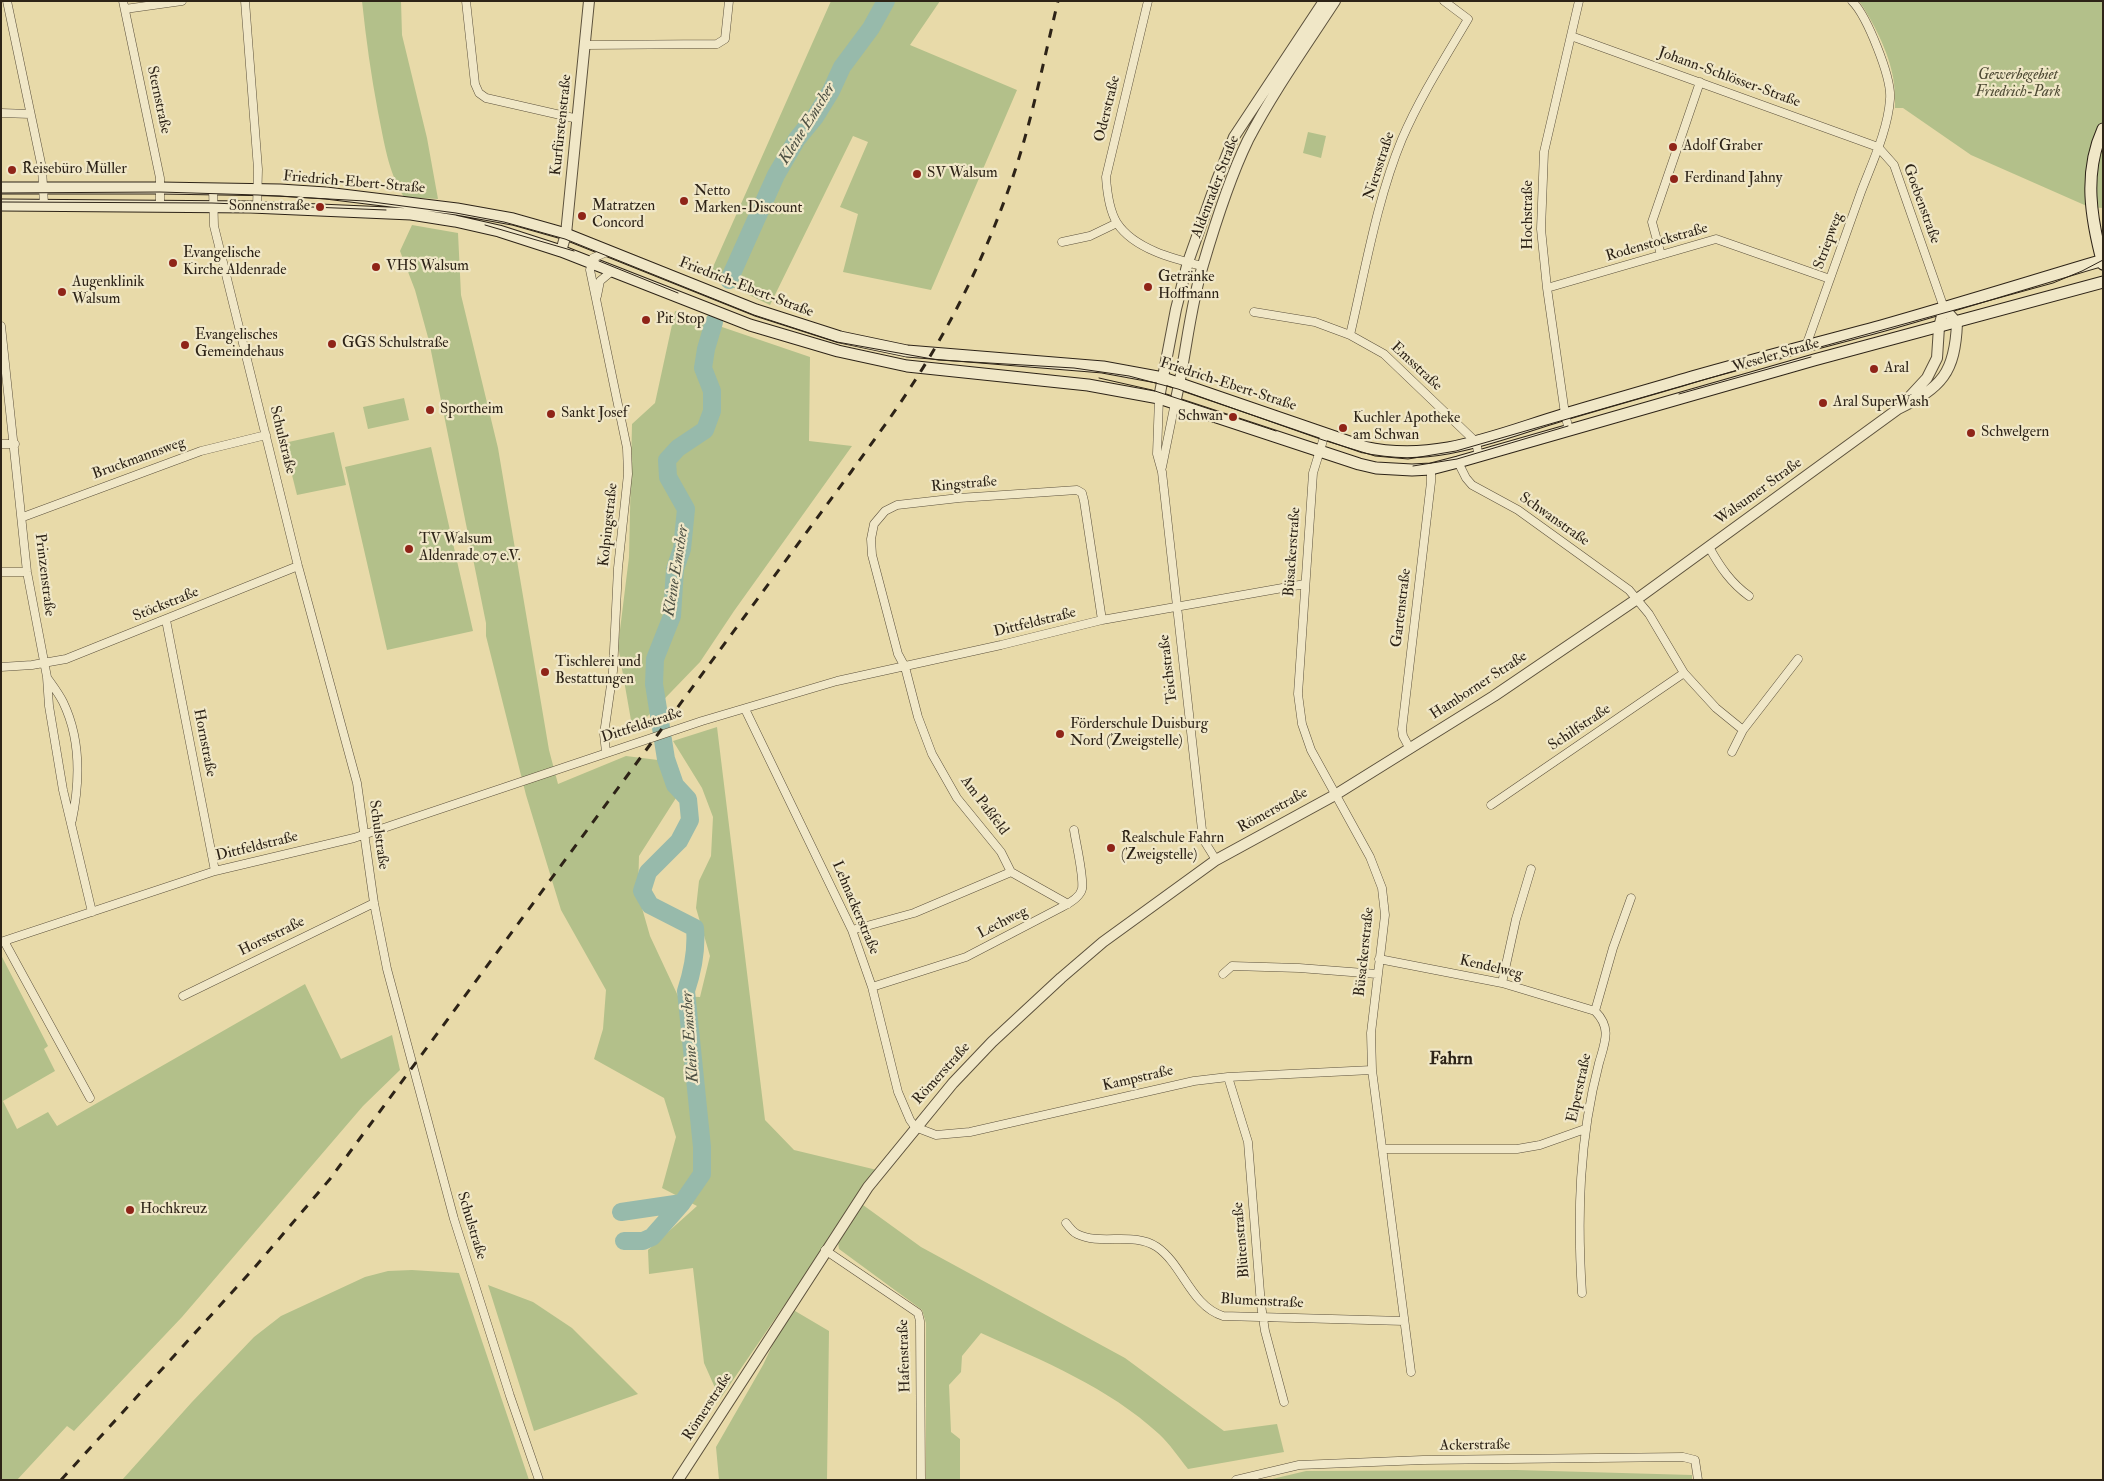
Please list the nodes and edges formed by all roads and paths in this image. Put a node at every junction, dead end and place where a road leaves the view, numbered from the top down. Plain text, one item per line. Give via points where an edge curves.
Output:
1 (7, 1) edge
2 (182, 1) edge
3 (245, 1) edge
4 (466, 1) edge
5 (589, 1) edge
6 (728, 1) edge
7 (1148, 1) edge
8 (1324, 1) edge
9 (1334, 1) edge
10 (1444, 1) edge
11 (1579, 1) edge
12 (1852, 1) edge
13 (124, 5) edge
14 (1571, 36) junction
15 (585, 45) junction
16 (1700, 82) junction
17 (1, 113) edge
18 (30, 114) junction
19 (578, 119) junction
20 (2103, 129) edge
21 (1878, 147) junction
22 (1, 188) edge
23 (43, 188) junction
24 (160, 188) junction
25 (213, 188) junction
26 (258, 189) junction
27 (1, 205) edge
28 (44, 205) junction
29 (160, 205) junction
30 (212, 207) junction
31 (257, 208) junction
32 (1117, 223) junction
33 (566, 234) junction
34 (1062, 242) dead end
35 (561, 251) junction
36 (610, 251) junction
37 (1661, 255) junction
38 (2102, 261) edge
39 (591, 262) junction
40 (1188, 262) junction
41 (1202, 266) junction
42 (612, 271) junction
43 (1830, 279) junction
44 (2103, 282) edge
45 (1547, 288) junction
46 (597, 303) junction
47 (1944, 308) junction
48 (1254, 312) dead end
49 (1957, 323) junction
50 (1, 326) edge
51 (1939, 327) junction
52 (1350, 335) junction
53 (1806, 346) junction
54 (1163, 378) junction
55 (1179, 384) junction
56 (1159, 398) junction
57 (1175, 403) junction
58 (1898, 409) junction
59 (1565, 414) junction
60 (1569, 430) junction
61 (1325, 434) junction
62 (266, 435) junction
63 (1476, 442) junction
64 (1, 444) edge
65 (15, 444) junction
66 (1319, 451) junction
67 (1479, 457) junction
68 (1458, 462) junction
69 (1431, 469) junction
70 (1162, 472) junction
71 (23, 517) junction
72 (1709, 548) junction
73 (298, 566) junction
74 (1, 572) edge
75 (28, 572) junction
76 (1305, 584) junction
77 (1749, 596) dead end
78 (1637, 599) junction
79 (1176, 607) junction
80 (166, 620) junction
81 (1102, 620) junction
82 (1798, 659) dead end
83 (43, 663) junction
84 (905, 666) junction
85 (1, 667) edge
86 (1684, 673) junction
87 (46, 677) junction
88 (746, 709) junction
89 (1743, 730) junction
90 (1410, 748) junction
91 (606, 752) junction
92 (1732, 752) dead end
93 (1335, 795) junction
94 (1491, 805) dead end
95 (71, 823) junction
96 (1074, 830) dead end
97 (364, 834) junction
98 (1216, 860) junction
99 (1531, 869) dead end
100 (215, 871) junction
101 (1011, 872) junction
102 (1631, 898) dead end
103 (374, 903) junction
104 (1068, 904) junction
105 (92, 912) junction
106 (852, 930) junction
107 (3, 942) edge
108 (1379, 959) junction
109 (1223, 974) dead end
110 (1377, 974) junction
111 (1502, 983) junction
112 (872, 987) junction
113 (183, 996) dead end
114 (1595, 1011) junction
115 (1372, 1070) junction
116 (1228, 1077) junction
117 (90, 1098) dead end
118 (915, 1127) junction
119 (1585, 1129) junction
120 (1383, 1149) junction
121 (1066, 1224) dead end
122 (826, 1250) junction
123 (1582, 1293) dead end
124 (1263, 1317) junction
125 (1404, 1321) junction
126 (1411, 1372) dead end
127 (1284, 1402) dead end
128 (539, 1480) edge
129 (678, 1480) edge
130 (922, 1480) edge
131 (1236, 1480) edge
132 (1698, 1480) edge

1 - 18 street
2 - 13 street
3 - 26 street
4 - 19 street via 475,84 479,93 486,98
5 - 15 street, Kurfürstenstraße
6 - 15 street via 726,39 717,44
7 - 32 street, Oderstraße via 1106,178
8 - 40 street, Aldenrader Straße via 1234,137
9 - 41 street, Aldenrader Straße via 1270,101 1248,142
10 - 52 street, Niersstraße via 1468,19 1418,103 1401,140 1386,186
11 - 14 street, Hochstraße
12 - 21 street via 1875,42 1889,84 1889,110
13 - 24 street, Sternstraße
14 - 16 street, Johann-Schlösser-Straße
14 - 45 street, Hochstraße via 1544,152 1541,230
15 - 19 street, Kurfürstenstraße
16 - 21 street, Johann-Schlösser-Straße
16 - 37 street via 1652,222
17 - 18 street
18 - 23 street
19 - 33 street, Kurfürstenstraße
20 - 38 main road via 2094,153 2090,190 2092,221
21 - 43 street, Striepweg
21 - 47 street, Goebenstraße via 1894,165
22 - 23 main road, Friedrich-Ebert-Straße
23 - 24 main road, Friedrich-Ebert-Straße
23 - 28 street
24 - 25 main road, Friedrich-Ebert-Straße
24 - 29 street, Sternstraße
25 - 26 main road, Friedrich-Ebert-Straße
25 - 30 street, Schulstraße
26 - 31 street
26 - 33 main road, Friedrich-Ebert-Straße via 457,208
27 - 28 main road, Friedrich-Ebert-Straße
28 - 29 main road, Friedrich-Ebert-Straße
29 - 30 main road, Friedrich-Ebert-Straße
30 - 31 main road, Friedrich-Ebert-Straße
30 - 62 street, Schulstraße
31 - 35 main road, Friedrich-Ebert-Straße via 420,215 499,231
32 - 34 street via 1090,236
32 - 40 street via 1145,247
33 - 35 street, Kurfürstenstraße
33 - 36 main road, Friedrich-Ebert-Straße
35 - 39 main road, Friedrich-Ebert-Straße
36 - 39 street via 597,255
36 - 54 main road, Friedrich-Ebert-Straße via 756,310 840,337 907,351 1103,367
37 - 43 street, Rodenstockstraße via 1716,239
37 - 45 street, Rodenstockstraße
38 - 47 main road, Weseler Straße
39 - 42 main road, Friedrich-Ebert-Straße
39 - 46 street, Kolpingstraße
40 - 41 street
40 - 54 street, Aldenrader Straße
41 - 55 street, Aldenrader Straße
42 - 46 street, Kolpingstraße via 600,281
42 - 56 main road, Friedrich-Ebert-Straße via 750,325 838,351 907,366 1088,384
43 - 53 street, Striepweg
44 - 49 main road, Weseler Straße
45 - 59 street, Hochstraße
46 - 91 street, Kolpingstraße via 626,448 628,474 618,568 613,672 604,734
47 - 49 street
47 - 51 street, Walsumer Straße
47 - 53 main road, Weseler Straße
48 - 52 street, Emsstraße via 1314,322
49 - 51 main road, Weseler Straße
49 - 58 street, Walsumer Straße via 1956,342 1945,376 1920,399
50 - 65 street, Prinzenstraße
51 - 58 street, Walsumer Straße via 1937,358 1927,378
51 - 60 main road, Weseler Straße
52 - 63 street, Emsstraße via 1384,354
53 - 59 main road, Weseler Straße
54 - 55 main road, Friedrich-Ebert-Straße
54 - 56 street, Aldenrader Straße
55 - 57 street, Aldenrader Straße
55 - 61 main road, Friedrich-Ebert-Straße
56 - 57 main road, Friedrich-Ebert-Straße
56 - 70 street, Teichstraße via 1157,454
57 - 66 main road, Friedrich-Ebert-Straße
57 - 70 street, Teichstraße
58 - 72 street, Walsumer Straße
59 - 60 street, Hochstraße
59 - 63 main road, Weseler Straße
60 - 67 main road, Weseler Straße
61 - 63 main road, Friedrich-Ebert-Straße via 1364,447 1397,452 1435,451
61 - 66 street, Büsackerstraße
62 - 71 street, Bruckmannsweg via 201,451
62 - 73 street, Schulstraße
63 - 67 street
64 - 65 street
65 - 71 street, Prinzenstraße
66 - 69 main road, Friedrich-Ebert-Straße via 1376,468
66 - 76 street, Büsackerstraße via 1313,472
67 - 68 main road, Weseler Straße
68 - 69 main road, Friedrich-Ebert-Straße
68 - 78 street, Schwanstraße via 1472,486 1518,510
69 - 90 street, Gartenstraße via 1402,729
70 - 79 street, Teichstraße
71 - 75 street, Prinzenstraße
72 - 77 street via 1719,567 1735,586
72 - 78 street, Walsumer Straße
73 - 80 street, Stöckstraße
73 - 97 street, Schulstraße via 352,764
74 - 75 street
75 - 83 street, Prinzenstraße
76 - 79 street, Dittfeldstraße
76 - 93 street, Büsackerstraße via 1298,694 1302,724 1310,750
78 - 86 street, Schwanstraße via 1650,614
78 - 90 street, Hamborner Straße via 1494,696
79 - 81 street, Dittfeldstraße
79 - 98 street, Teichstraße via 1203,839
80 - 83 street, Stöckstraße via 66,659
80 - 100 street, Hornstraße
81 - 84 street, Dittfeldstraße
81 - 84 street, Ringstraße via 1084,501 1082,493 1077,490 897,505 885,511 874,524 871,539 881,594 898,654
82 - 89 street
83 - 85 street, Stöckstraße
83 - 87 street, Prinzenstraße
84 - 88 street, Dittfeldstraße
84 - 101 street, Am Paßfeld via 918,717 932,754 957,798 1001,852
86 - 89 street, Schwanstraße via 1716,708
86 - 94 street, Schilfstraße
87 - 95 street, Prinzenstraße
87 - 95 street, Prinzenstraße via 63,702 79,760
88 - 91 street, Dittfeldstraße
88 - 106 street, Lehnackerstraße
89 - 92 street
90 - 93 street, Hamborner Straße
91 - 97 street, Dittfeldstraße
93 - 98 street, Römerstraße
93 - 108 street, Büsackerstraße via 1370,857 1382,888 1385,915
95 - 105 street, Prinzenstraße
96 - 104 street, Lechweg via 1082,889
97 - 100 street, Dittfeldstraße
97 - 103 street, Schulstraße
98 - 118 street, Römerstraße via 1103,942 1061,978 992,1042
99 - 111 street
100 - 105 street, Dittfeldstraße
101 - 104 street
101 - 106 street via 914,913
102 - 114 street via 1612,948
103 - 113 street, Horststraße
103 - 128 street, Schulstraße via 387,969 454,1219
104 - 112 street, Lechweg via 966,957
105 - 107 street, Dittfeldstraße
106 - 112 street, Lehnackerstraße
107 - 117 street
108 - 110 street, Büsackerstraße
108 - 111 street, Kendelweg
109 - 110 street via 1232,966
110 - 115 street, Büsackerstraße
111 - 114 street, Kendelweg
112 - 118 street, Lehnackerstraße via 898,1092
114 - 119 street, Elperstraße via 1603,1020 1606,1035
115 - 116 street, Kampstraße
115 - 120 street, Büsackerstraße
116 - 118 street, Kampstraße via 1194,1081 970,1132 936,1135
116 - 124 street, Blütenstraße via 1248,1142
118 - 122 street, Römerstraße via 868,1187
119 - 120 street via 1540,1145 1517,1148
119 - 123 street, Elperstraße via 1579,1204
120 - 125 street, Büsackerstraße
121 - 124 street, Blumenstraße via 1087,1237 1133,1240 1156,1247 1166,1255 1207,1309 1223,1316
122 - 129 street, Römerstraße
122 - 130 street, Hafenstraße via 918,1313
124 - 125 street, Blumenstraße
124 - 127 street, Blütenstraße
125 - 126 street, Büsackerstraße
131 - 132 street, Ackerstraße via 1309,1465 1423,1460 1683,1457 1695,1460

